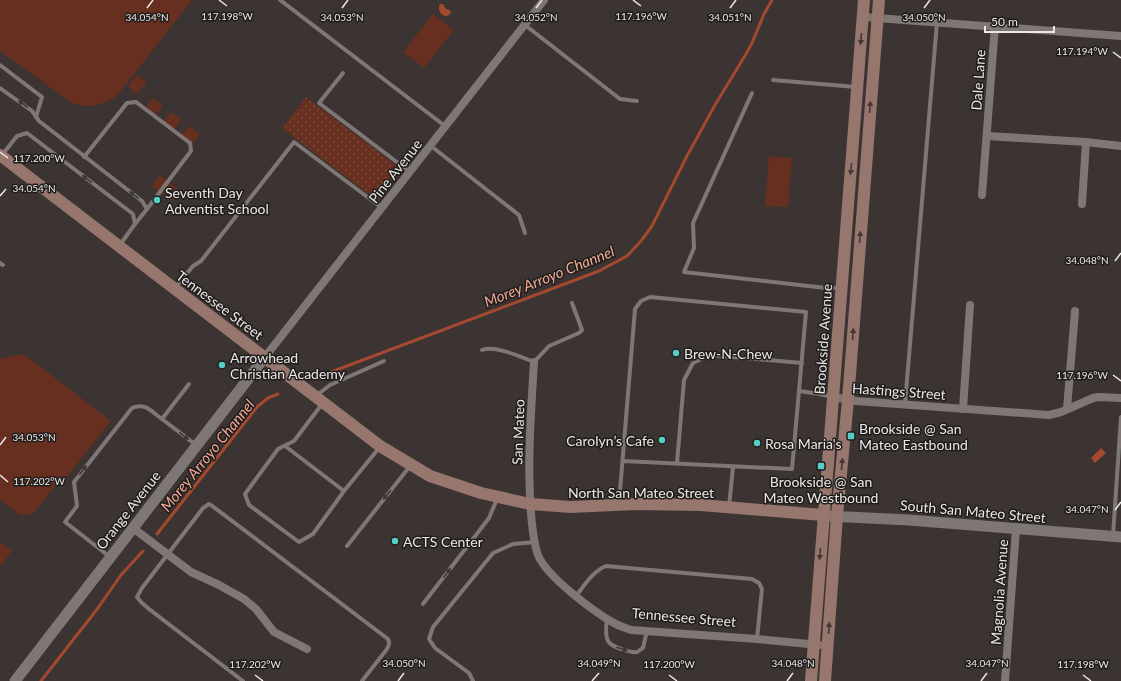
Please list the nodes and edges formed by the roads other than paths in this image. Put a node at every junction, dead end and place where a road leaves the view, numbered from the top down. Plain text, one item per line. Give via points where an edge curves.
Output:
1 (280, 0) edge
2 (544, 0) edge
3 (864, 0) edge
4 (878, 0) edge
5 (863, 17) junction
6 (877, 18) junction
7 (937, 22) junction
8 (525, 25) junction
9 (995, 26) junction
10 (1121, 36) edge
11 (0, 65) edge
12 (343, 73) dead end
13 (773, 80) dead end
14 (0, 88) edge
15 (857, 88) junction
16 (752, 93) dead end
17 (637, 101) dead end
18 (36, 117) junction
19 (446, 127) junction
20 (987, 136) junction
21 (1086, 142) junction
22 (431, 146) junction
23 (1121, 146) edge
24 (1, 156) edge
25 (84, 157) junction
26 (410, 172) junction
27 (982, 195) dead end
28 (1082, 204) dead end
29 (382, 208) junction
30 (147, 209) junction
31 (135, 224) junction
32 (525, 233) dead end
33 (119, 246) junction
34 (842, 288) junction
35 (175, 289) junction
36 (572, 303) dead end
37 (970, 305) dead end
38 (1075, 311) dead end
39 (482, 350) dead end
40 (265, 357) junction
41 (384, 361) dead end
42 (534, 362) junction
43 (802, 363) junction
44 (189, 384) dead end
45 (799, 391) junction
46 (833, 397) junction
47 (1121, 398) edge
48 (319, 399) junction
49 (848, 400) junction
50 (905, 404) junction
51 (963, 408) junction
52 (1066, 409) junction
53 (1121, 417) edge
54 (162, 419) junction
55 (197, 446) junction
56 (284, 446) junction
57 (380, 446) junction
58 (623, 461) junction
59 (677, 463) junction
60 (411, 464) junction
61 (733, 467) junction
62 (1119, 468) edge
63 (344, 491) junction
64 (497, 496) junction
65 (530, 504) junction
66 (619, 505) junction
67 (729, 507) junction
68 (823, 515) junction
69 (837, 516) junction
70 (133, 528) junction
71 (1016, 529) junction
72 (1117, 537) edge
73 (535, 542) junction
74 (347, 546) dead end
75 (167, 554) junction
76 (111, 557) junction
77 (576, 596) junction
78 (423, 604) dead end
79 (607, 619) junction
80 (647, 631) junction
81 (757, 639) junction
82 (813, 644) junction
83 (828, 646) junction
84 (307, 649) dead end
85 (15, 681) edge
86 (243, 681) edge
87 (362, 681) edge
88 (473, 681) edge
89 (810, 681) edge
90 (825, 681) edge
91 (1005, 681) edge

1 - 19 lane
2 - 8 street, Pine Avenue
3 - 5 main road, Brookside Avenue
4 - 6 main road, Brookside Avenue
5 - 6 street
5 -> 15 main road, Brookside Avenue
6 - 7 street
49 -> 6 main road, Brookside Avenue
7 - 9 street
7 - 50 lane
8 - 17 lane via 620,99
8 - 19 street, Pine Avenue
9 - 10 street
9 - 20 street, Dale Lane
11 - 18 lane via 42,97
12 - 26 lane via 319,103
13 - 15 lane
18 -> 14 lane via 32,111
15 -> 34 main road, Brookside Avenue
16 - 34 lane via 693,223 694,248 684,272
18 - 25 lane
19 - 22 street, Pine Avenue
20 - 21 street
20 - 27 street, Dale Lane
21 - 23 street
21 - 28 street
22 - 26 street, Pine Avenue
22 - 32 lane via 518,215
31 -> 24 lane via 133,214 28,133 17,136
24 - 33 main road, Tennessee Street
30 -> 25 lane via 142,201
25 - 30 lane via 127,103 136,102 190,143 191,151
26 - 29 street, Pine Avenue
29 - 35 lane via 294,142 201,261 193,266
29 - 40 street, Pine Avenue
30 - 31 lane
31 - 33 lane
33 - 35 main road, Tennessee Street
34 - 46 main road, Brookside Avenue
35 - 40 main road, Tennessee Street
36 - 42 lane via 582,330 549,346
37 - 51 street, Hastings Street
38 - 52 street
39 - 42 lane via 495,349
40 - 48 main road, Tennessee Street
40 - 55 street, Orange Avenue
41 - 48 lane via 330,385
42 - 65 street, San Mateo via 529,465
43 - 45 lane
43 - 58 lane via 806,312 650,297 641,301 635,309
43 - 59 lane via 710,355 693,363 684,380
44 - 54 lane
45 - 46 lane
45 - 61 lane via 792,469
46 - 49 street, Hastings Street
46 - 68 main road, Brookside Avenue
47 - 52 street, Hastings Street via 1098,397
48 - 56 lane via 294,441
48 - 57 main road, Tennessee Street
49 - 50 street, Hastings Street
69 -> 49 main road, Brookside Avenue
50 - 51 street, Hastings Street
51 - 52 street, Hastings Street via 1049,415
53 - 62 lane
54 -> 55 lane
76 -> 54 lane via 64,522 77,506 74,482 132,408 138,405 145,406
55 - 70 street, Orange Avenue
56 - 63 lane
56 - 63 lane via 278,449 245,494 249,505 299,542 313,534
57 - 60 main road, Tennessee Street
57 - 63 lane
58 - 59 lane
58 - 66 lane
59 - 61 lane
60 - 64 main road, Tennessee Street via 430,476
60 -> 74 lane
61 - 67 lane
62 - 72 lane
64 - 65 main road, Tennessee Street
78 -> 64 lane via 489,518
65 - 66 main road, North San Mateo Street via 571,508
65 - 73 street, Tennessee Street
66 - 67 main road, North San Mateo Street
67 - 68 main road, North San Mateo Street
68 - 69 street, South San Mateo Street
68 -> 82 main road, Brookside Avenue
69 - 71 street, South San Mateo Street
83 -> 69 main road, Brookside Avenue
70 - 75 street
70 - 76 street, Orange Avenue
71 - 72 street, South San Mateo Street
71 - 91 street, Magnolia Avenue
73 - 77 street, Tennessee Street via 544,566
73 - 88 lane via 513,544 493,553 433,627 429,639 435,648 469,673
75 - 84 street via 191,572 244,599 256,609 274,632
75 - 86 lane via 139,592 138,600
75 - 87 lane via 203,508 211,505 388,638 387,649
76 - 85 street, Orange Avenue
77 - 79 street, Tennessee Street
77 - 81 lane via 600,568 606,566 752,579 759,583 762,589
79 - 80 street, Tennessee Street via 631,630
79 -> 80 lane via 608,641 612,646 627,651 637,652 643,648
80 - 81 street, Tennessee Street
81 - 82 street, Tennessee Street
82 - 83 street, Tennessee Street
82 - 89 main road, Brookside Avenue
83 - 90 main road, Brookside Avenue

